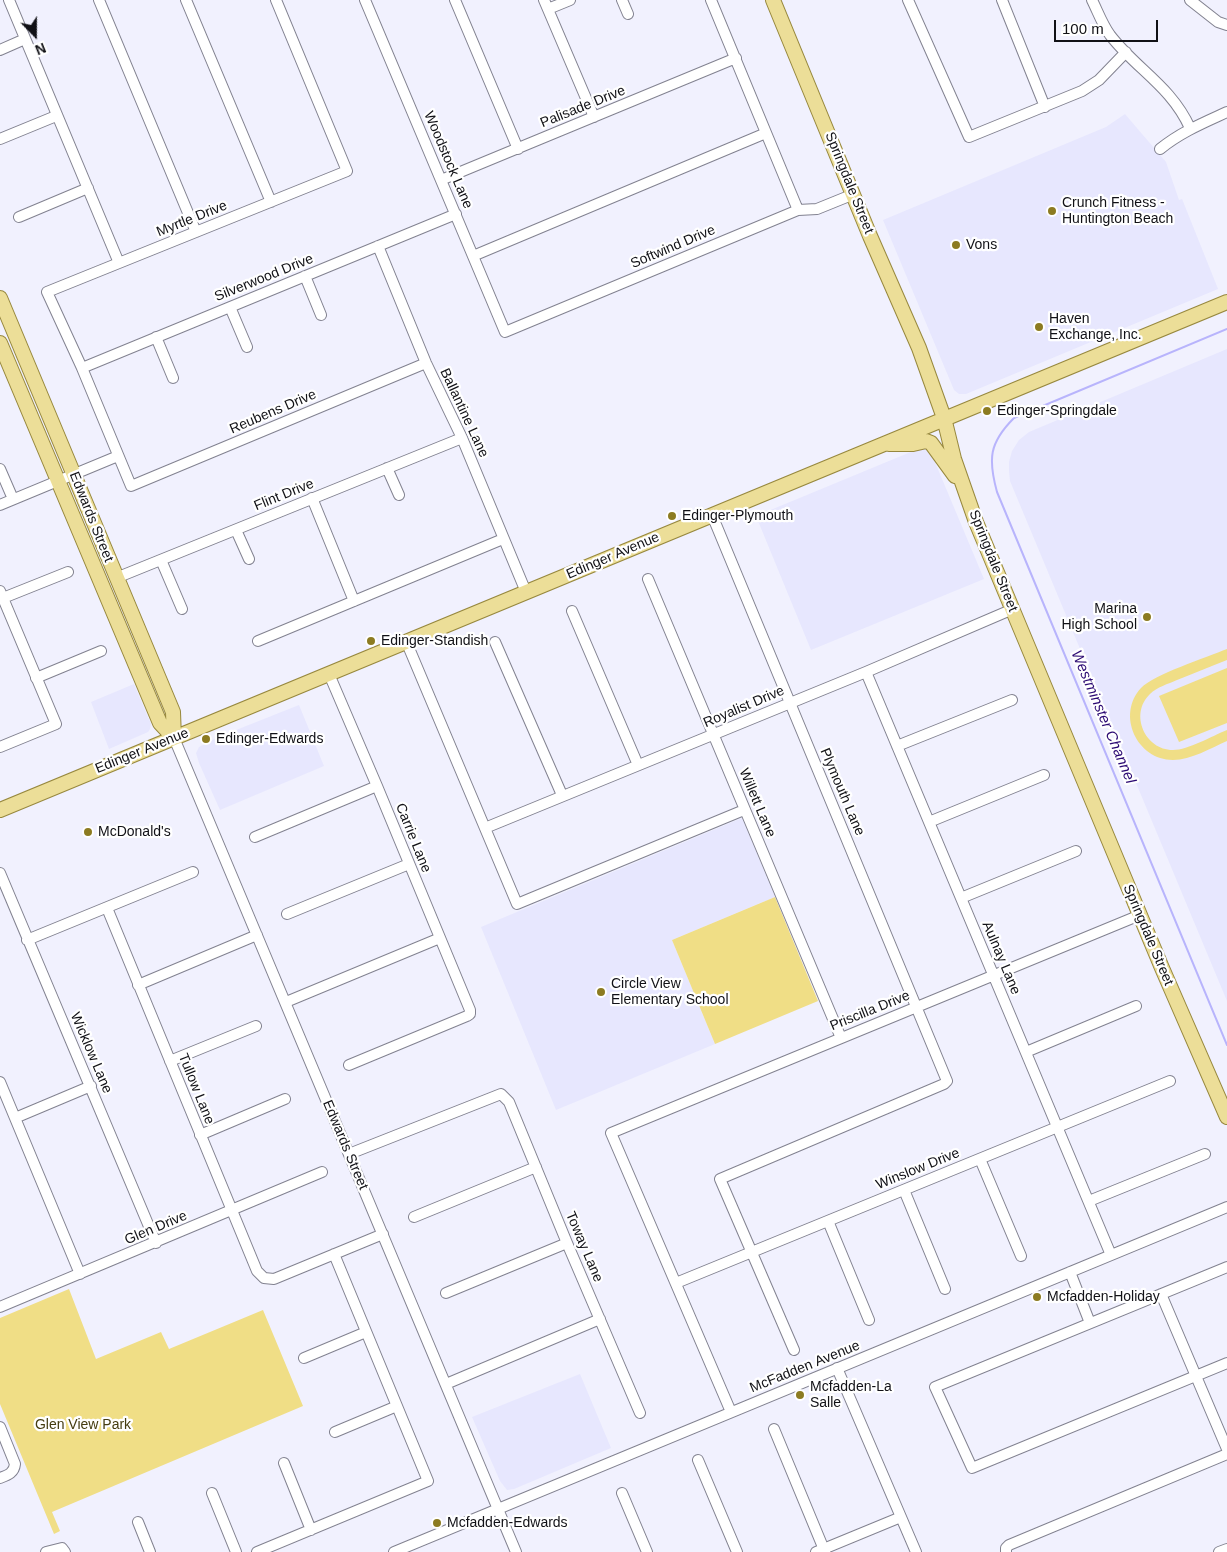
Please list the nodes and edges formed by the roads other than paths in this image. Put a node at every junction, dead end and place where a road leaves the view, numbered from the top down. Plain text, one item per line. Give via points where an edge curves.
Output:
1 (9, 0) edge
2 (99, 0) edge
3 (186, 0) edge
4 (276, 0) edge
5 (365, 0) edge
6 (455, 0) edge
7 (570, 0) edge
8 (622, 0) edge
9 (711, 0) edge
10 (773, 0) edge
11 (908, 0) edge
12 (1002, 0) edge
13 (1092, 0) edge
14 (1190, 0) edge
15 (546, 4) edge
16 (628, 14) dead end
17 (1227, 25) edge
18 (26, 39) junction
19 (0, 50) edge
20 (1126, 52) junction
21 (736, 58) junction
22 (1045, 107) junction
23 (1227, 112) edge
24 (56, 116) junction
25 (594, 117) junction
26 (1190, 128) junction
27 (766, 134) junction
28 (0, 139) edge
29 (518, 148) junction
30 (1160, 149) dead end
31 (441, 180) junction
32 (88, 188) junction
33 (854, 194) junction
34 (271, 202) junction
35 (798, 210) junction
36 (456, 214) junction
37 (19, 217) dead end
38 (196, 232) junction
39 (378, 246) junction
40 (473, 256) junction
41 (119, 263) junction
42 (305, 276) junction
43 (0, 298) edge
44 (1227, 302) edge
45 (230, 307) junction
46 (322, 315) dead end
47 (505, 332) joint
48 (156, 338) junction
49 (0, 343) edge
50 (247, 347) dead end
51 (426, 363) junction
52 (82, 368) junction
53 (173, 378) dead end
54 (944, 418) junction
55 (462, 438) junction
56 (881, 444) junction
57 (118, 456) junction
58 (387, 468) junction
59 (0, 469) edge
60 (74, 474) junction
61 (58, 481) junction
62 (964, 490) junction
63 (399, 495) dead end
64 (312, 498) junction
65 (13, 499) junction
66 (0, 505) edge
67 (712, 515) junction
68 (236, 530) junction
69 (503, 539) junction
70 (249, 559) dead end
71 (161, 560) junction
72 (68, 572) dead end
73 (116, 578) junction
74 (648, 579) dead end
75 (526, 592) junction
76 (1, 595) edge
77 (354, 601) junction
78 (182, 609) dead end
79 (1013, 609) junction
80 (572, 611) dead end
81 (258, 641) dead end
82 (406, 642) junction
83 (495, 642) dead end
84 (101, 651) dead end
85 (866, 672) junction
86 (329, 674) junction
87 (36, 678) junction
88 (1012, 700) dead end
89 (790, 702) junction
90 (713, 734) junction
91 (174, 738) junction
92 (897, 746) junction
93 (0, 747) edge
94 (638, 765) junction
95 (1044, 775) dead end
96 (377, 786) junction
97 (562, 795) junction
98 (0, 810) edge
99 (744, 810) junction
100 (929, 822) junction
101 (485, 828) junction
102 (256, 837) dead end
103 (1076, 851) dead end
104 (409, 864) junction
105 (193, 872) dead end
106 (0, 873) edge
107 (961, 898) junction
108 (107, 908) junction
109 (287, 914) dead end
110 (1140, 915) junction
111 (257, 935) junction
112 (440, 938) junction
113 (28, 940) junction
114 (994, 975) junction
115 (138, 985) junction
116 (286, 1002) junction
117 (1136, 1006) dead end
118 (916, 1007) junction
119 (256, 1026) dead end
120 (841, 1038) junction
121 (1026, 1052) junction
122 (170, 1061) junction
123 (349, 1065) dead end
124 (1170, 1081) dead end
125 (0, 1082) edge
126 (91, 1086) junction
127 (285, 1099) dead end
128 (1227, 1117) edge
129 (15, 1118) junction
130 (1058, 1127) junction
131 (200, 1134) junction
132 (349, 1154) junction
133 (1205, 1154) dead end
134 (980, 1159) junction
135 (536, 1166) junction
136 (322, 1172) dead end
137 (904, 1190) junction
138 (1089, 1201) junction
139 (1227, 1207) edge
140 (230, 1209) junction
141 (414, 1217) dead end
142 (828, 1221) junction
143 (383, 1234) junction
144 (156, 1243) junction
145 (567, 1243) junction
146 (752, 1252) junction
147 (334, 1254) junction
148 (1112, 1255) junction
149 (1021, 1256) dead end
150 (1227, 1266) edge
151 (1070, 1272) junction
152 (80, 1274) junction
153 (676, 1283) junction
154 (945, 1288) dead end
155 (446, 1293) dead end
156 (1162, 1294) junction
157 (0, 1307) edge
158 (600, 1319) junction
159 (869, 1320) dead end
160 (1090, 1323) junction
161 (366, 1332) junction
162 (794, 1350) dead end
163 (304, 1358) dead end
164 (1227, 1363) edge
165 (837, 1368) junction
166 (1196, 1376) junction
167 (446, 1384) junction
168 (397, 1406) junction
169 (731, 1412) junction
170 (640, 1413) dead end
171 (0, 1427) edge
172 (774, 1429) dead end
173 (335, 1432) dead end
174 (1227, 1449) edge
175 (1227, 1454) edge
176 (698, 1460) dead end
177 (284, 1463) dead end
178 (0, 1478) edge
179 (212, 1493) dead end
180 (622, 1493) dead end
181 (497, 1509) junction
182 (902, 1517) junction
183 (138, 1522) dead end
184 (311, 1530) junction
185 (1227, 1549) edge
186 (64, 1550) edge
187 (822, 1551) edge
188 (1006, 1551) edge
189 (46, 1552) edge
190 (150, 1552) edge
191 (236, 1552) edge
192 (257, 1552) edge
193 (394, 1552) edge
194 (516, 1552) edge
195 (647, 1552) edge
196 (737, 1552) edge
197 (916, 1552) edge
198 (1220, 1552) edge

1 - 18 street
2 - 38 street
3 - 34 street
4 - 34 street, Myrtle Drive via 347,171
5 - 31 street, Woodstock Lane
6 - 29 street
7 - 15 street
8 - 16 street
9 - 21 street
10 - 33 main road, Springdale Street
11 - 22 street via 969,137
12 - 22 street
13 - 20 street via 1110,34
14 - 17 street via 1212,18
15 - 25 street
18 - 19 street
18 - 24 street
20 - 22 street via 1099,80
20 - 26 street via 1171,96
21 - 25 street, Palisade Drive
21 - 27 street
23 - 26 street
24 - 28 street
24 - 32 street
25 - 29 street, Palisade Drive
26 - 30 street
27 - 35 street
27 - 40 street
29 - 31 street, Palisade Drive
31 - 36 street, Woodstock Lane
32 - 37 street
32 - 41 street
33 - 35 street, Softwind Drive via 816,209
33 - 54 main road, Springdale Street via 919,348
34 - 38 street, Myrtle Drive
35 - 47 street, Softwind Drive
36 - 39 street, Silverwood Drive
36 - 40 street, Woodstock Lane
38 - 41 street, Myrtle Drive
39 - 42 street, Silverwood Drive
39 - 51 street, Ballantine Lane
40 - 47 street, Woodstock Lane
41 - 52 street, Myrtle Drive via 47,292
42 - 45 street, Silverwood Drive
42 - 46 street
43 - 60 main road, Edwards Street
44 - 54 main road, Edinger Avenue
45 - 48 street, Silverwood Drive
45 - 50 street
48 - 52 street, Silverwood Drive
48 - 53 street
49 - 61 main road, Edwards Street
51 - 55 street, Ballantine Lane
51 - 57 street, Reubens Drive via 131,486
52 - 57 street
54 - 56 main road, Edinger Avenue
54 - 62 main road, Springdale Street
55 - 58 street, Flint Drive
55 - 69 street, Ballantine Lane
56 - 62 main road via 931,443
56 - 67 main road, Edinger Avenue
57 - 60 street
58 - 63 street
58 - 64 street, Flint Drive
59 - 65 street
60 - 61 street
60 - 73 main road, Edwards Street
61 - 65 street
61 - 91 main road, Edwards Street via 160,723
62 - 79 main road, Springdale Street
64 - 68 street, Flint Drive
64 - 77 street
65 - 66 street
67 - 75 main road, Edinger Avenue
67 - 89 street, Plymouth Lane
68 - 70 street
68 - 71 street, Flint Drive
69 - 75 street, Ballantine Lane
69 - 77 street
71 - 73 street, Flint Drive
71 - 78 street
72 - 76 street
73 - 91 main road, Edwards Street via 173,712
74 - 90 street, Willett Lane
75 - 82 main road, Edinger Avenue
76 - 87 street
77 - 81 street
79 - 85 street, Royalist Drive
79 - 110 main road, Springdale Street
80 - 94 street
82 - 86 main road, Edinger Avenue
82 - 101 street
83 - 97 street
84 - 87 street
85 - 89 street, Royalist Drive
85 - 92 street, Aulnay Lane
86 - 91 main road, Edinger Avenue
86 - 96 street, Carrie Lane
87 - 93 street via 56,724
88 - 92 street
89 - 90 street, Royalist Drive
89 - 118 street, Plymouth Lane
90 - 94 street, Royalist Drive
90 - 99 street, Willett Lane
91 - 98 main road, Edinger Avenue
91 - 111 street, Edwards Street
92 - 100 street, Aulnay Lane
94 - 97 street, Royalist Drive
95 - 100 street
96 - 102 street
96 - 104 street, Carrie Lane
97 - 101 street, Royalist Drive
99 - 101 street via 517,904
99 - 120 street, Willett Lane
100 - 107 street, Aulnay Lane
103 - 107 street
104 - 109 street
104 - 112 street, Carrie Lane
105 - 108 street
106 - 113 street, Wicklow Lane
107 - 114 street, Aulnay Lane
108 - 113 street
108 - 115 street, Tullow Lane
110 - 114 street, Priscilla Drive
110 - 128 main road, Springdale Street
111 - 115 street
111 - 116 street, Edwards Street
112 - 116 street
112 - 123 street, Carrie Lane via 470,1014
113 - 126 street, Wicklow Lane
114 - 118 street, Priscilla Drive
114 - 121 street, Aulnay Lane
115 - 122 street, Tullow Lane
116 - 132 street, Edwards Street
117 - 121 street
118 - 120 street, Priscilla Drive
118 - 146 street, Plymouth Lane via 947,1081 944,1084 720,1178
119 - 122 street
120 - 153 street, Priscilla Drive via 611,1132
121 - 130 street, Aulnay Lane
122 - 131 street, Tullow Lane
124 - 130 street, Winslow Drive
125 - 129 street
126 - 129 street
126 - 144 street, Wicklow Lane
127 - 131 street
129 - 152 street
130 - 134 street, Winslow Drive
130 - 138 street, Aulnay Lane
131 - 140 street, Tullow Lane
132 - 135 street, Toway Lane via 501,1094 509,1102
132 - 143 street, Edwards Street
133 - 138 street
134 - 137 street, Winslow Drive
134 - 149 street
135 - 141 street
135 - 145 street, Toway Lane
136 - 140 street, Glen Drive
137 - 142 street, Winslow Drive
137 - 154 street
138 - 148 street, Aulnay Lane
139 - 148 street, McFadden Avenue
140 - 144 street, Glen Drive
140 - 147 street, Tullow Lane via 257,1272 264,1278 274,1279
142 - 146 street, Winslow Drive
142 - 159 street
143 - 147 street
143 - 167 street, Edwards Street
144 - 152 street, Glen Drive
145 - 155 street
145 - 158 street, Toway Lane
146 - 153 street, Winslow Drive
146 - 162 street
147 - 161 street
148 - 151 street, McFadden Avenue
150 - 156 street
151 - 160 street
151 - 165 street, McFadden Avenue
152 - 157 street, Glen Drive
153 - 169 street
156 - 160 street
156 - 166 street
158 - 167 street
158 - 170 street, Toway Lane
160 - 166 street via 936,1387 972,1468
161 - 163 street
161 - 168 street
164 - 166 street
165 - 169 street, McFadden Avenue
165 - 182 street
166 - 174 street
167 - 181 street, Edwards Street
168 - 173 street
168 - 184 street via 428,1481
169 - 181 street, McFadden Avenue
171 - 178 street via 15,1464 10,1474
172 - 187 street
175 - 188 street via 1006,1546
176 - 196 street
177 - 184 street
179 - 191 street
180 - 195 street
181 - 193 street, McFadden Avenue
181 - 194 street, Edwards Street
182 - 187 street
182 - 197 street
183 - 190 street
184 - 192 street
185 - 198 street
186 - 189 street

